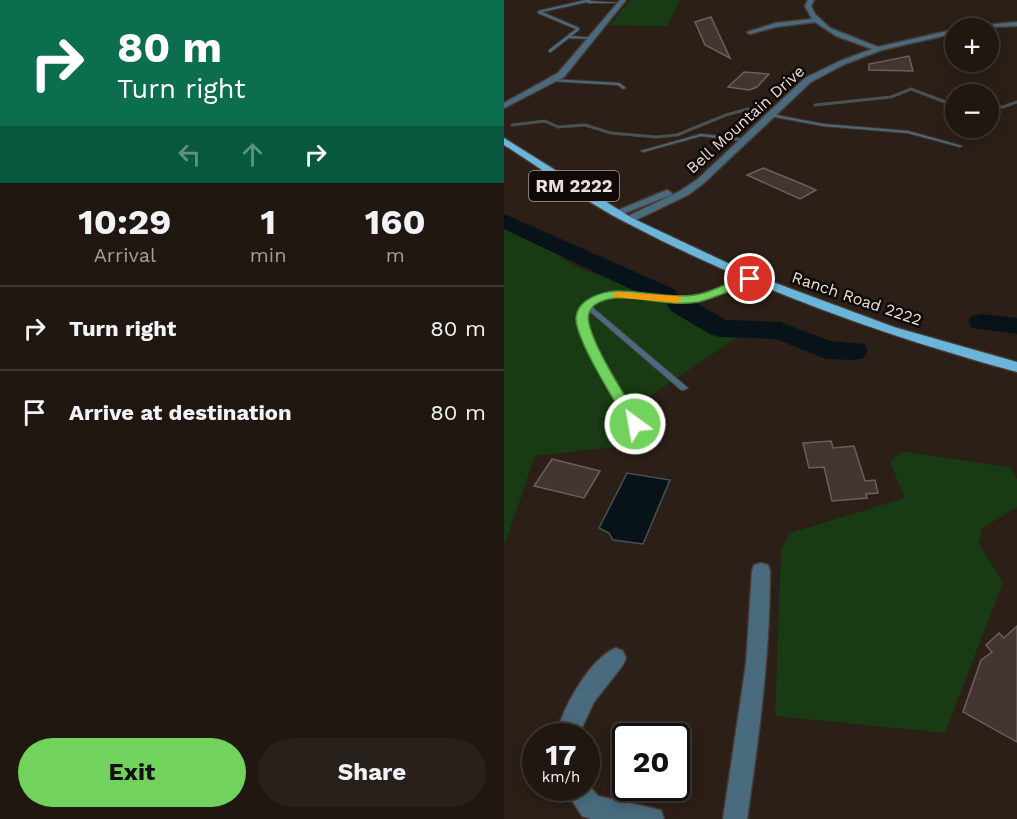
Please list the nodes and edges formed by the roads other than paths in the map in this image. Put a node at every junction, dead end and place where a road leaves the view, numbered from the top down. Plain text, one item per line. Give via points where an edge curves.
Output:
1 (811, 0) edge
2 (589, 1) edge
3 (622, 1) edge
4 (815, 20) junction
5 (1017, 24) edge
6 (1007, 25) junction
7 (999, 26) edge
8 (1017, 30) edge
9 (750, 32) dead end
10 (945, 34) edge
11 (570, 37) junction
12 (592, 38) junction
13 (879, 49) junction
14 (550, 51) dead end
15 (551, 80) junction
16 (624, 88) dead end
17 (504, 105) edge
18 (771, 115) junction
19 (744, 140) junction
20 (504, 141) edge
21 (960, 146) dead end
22 (643, 151) dead end
23 (701, 181) junction
24 (616, 213) junction
25 (628, 220) junction
26 (750, 279) junction
27 (587, 306) junction
28 (1017, 367) edge
29 (684, 388) dead end
30 (635, 424) dead end
31 (761, 571) dead end
32 (616, 658) dead end
33 (571, 723) edge
34 (586, 801) edge
35 (652, 819) edge
36 (735, 819) edge

1 - 4 street via 808,6
2 - 3 lane
2 - 11 lane via 539,12 578,29
3 - 12 street
4 - 9 street
4 - 13 street
5 - 6 street
6 - 7 street
6 - 8 street
10 - 13 street, Bell Mountain Drive
11 - 12 lane
11 - 14 lane
12 - 15 street via 561,75
13 - 18 street, Bell Mountain Drive via 822,71
15 - 16 lane via 618,84
15 - 17 street
18 - 19 street, Bell Mountain Drive
18 - 21 lane via 823,125 908,132
19 - 22 lane via 701,135
19 - 23 street, Bell Mountain Drive
20 - 24 main road, Ranch Road 2222 / RM 2222
23 - 24 street
23 - 25 street, Bell Mountain Drive
24 - 25 main road, Ranch Road 2222 / RM 2222
25 - 26 main road, Ranch Road 2222 / RM 2222
26 - 27 lane via 696,299 615,295 594,300
26 - 28 main road, Ranch Road 2222 / RM 2222 via 889,330
27 - 29 lane
27 - 30 lane via 582,315 583,328
31 - 36 street via 761,626
32 - 33 street via 590,685
34 - 35 street via 591,807

